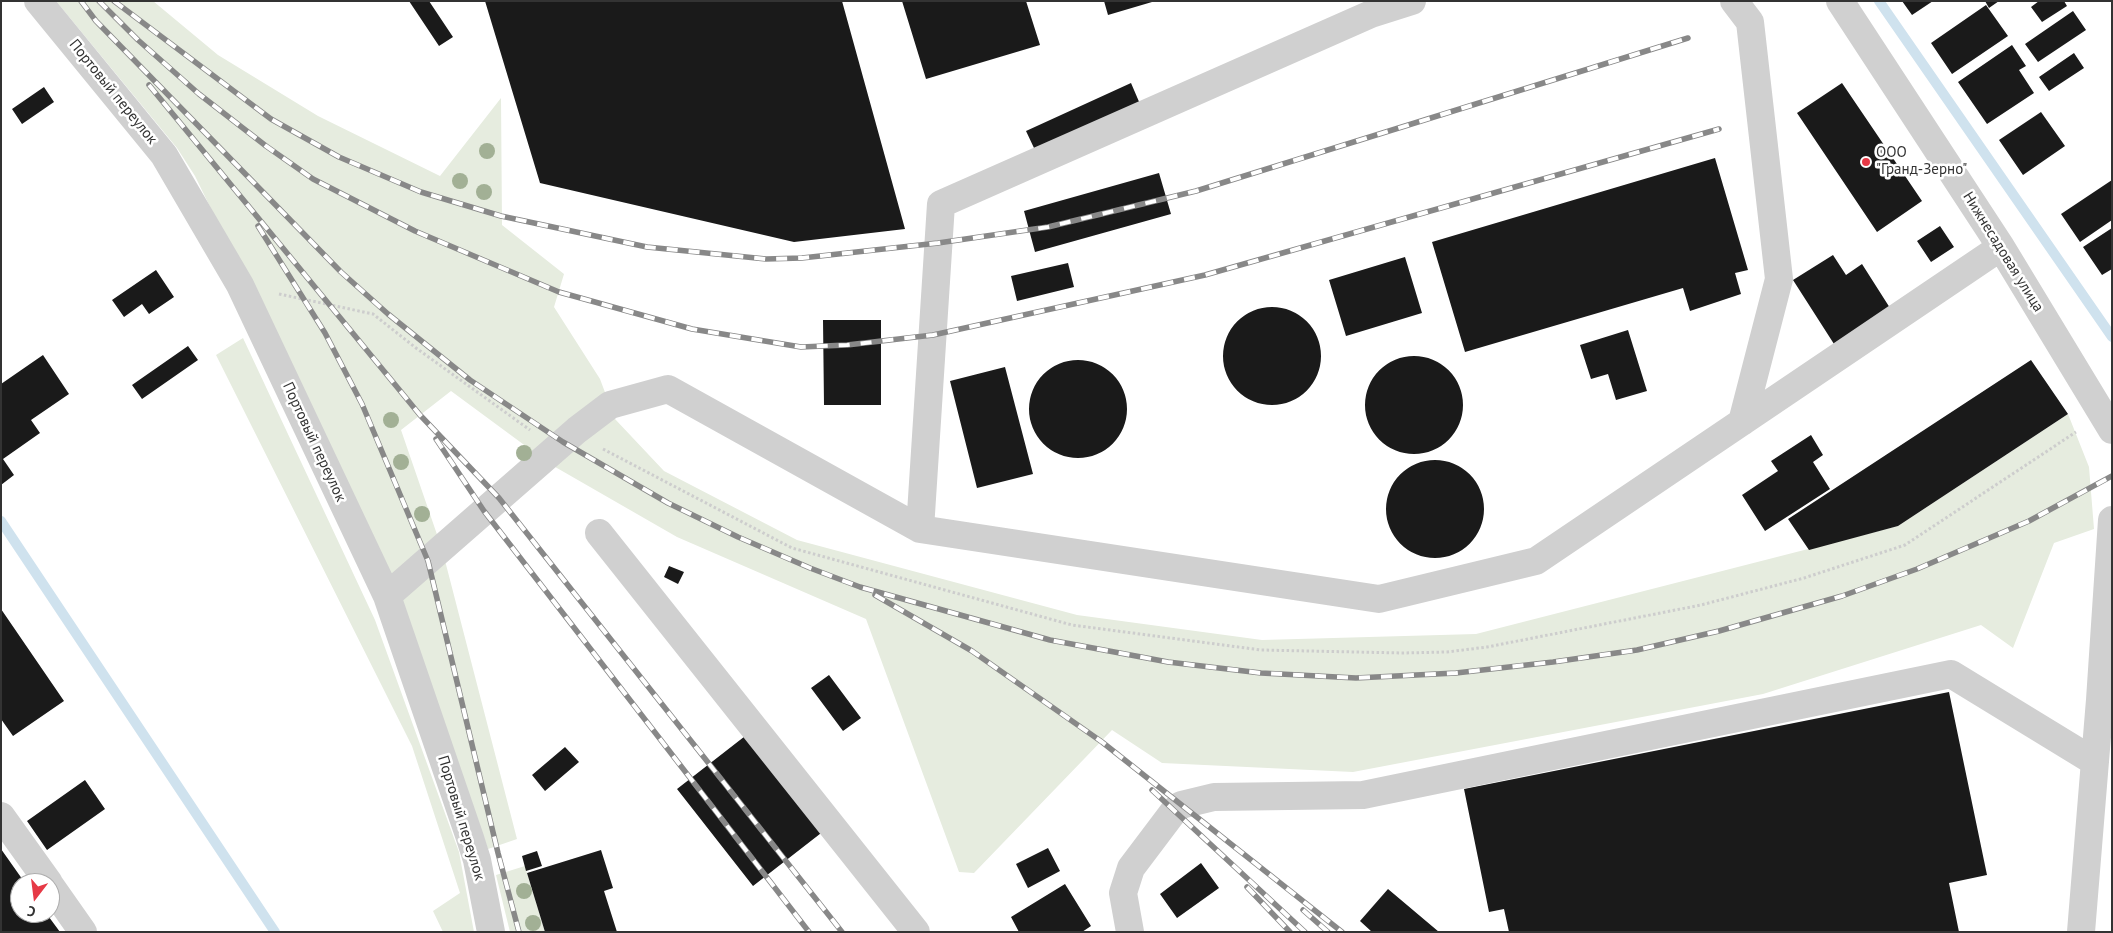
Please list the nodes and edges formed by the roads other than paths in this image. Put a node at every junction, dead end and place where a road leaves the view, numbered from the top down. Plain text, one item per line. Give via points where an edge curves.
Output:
1 (38, 1) edge
2 (1412, 1) edge
3 (1734, 1) edge
4 (1840, 1) edge
5 (2002, 247) junction
6 (1742, 422) junction
7 (2112, 430) edge
8 (2112, 520) edge
9 (920, 529) junction
10 (599, 532) dead end
11 (387, 596) junction
12 (2109, 603) edge
13 (2095, 762) junction
14 (1, 816) edge
15 (41, 873) edge
16 (60, 900) edge
17 (83, 932) edge
18 (491, 932) edge
19 (916, 932) edge
20 (1130, 932) edge
21 (2081, 932) edge

1 - 11 street, Портовый переулок via 158,147 198,210 240,285
2 - 9 street via 1371,14 941,204
3 - 6 street via 1750,22 1779,279
4 - 5 street, Нижнесадовая улица
5 - 6 street
5 - 7 street, Нижнесадовая улица
6 - 9 street via 1536,561 1379,599
8 - 12 street
9 - 11 street via 668,389 610,405
10 - 19 street
11 - 18 street, Портовый переулок via 470,838
12 - 13 street
13 - 20 street via 1951,674 1362,795 1214,797 1181,805 1131,868 1123,893
13 - 21 street
14 - 15 street
16 - 17 street

